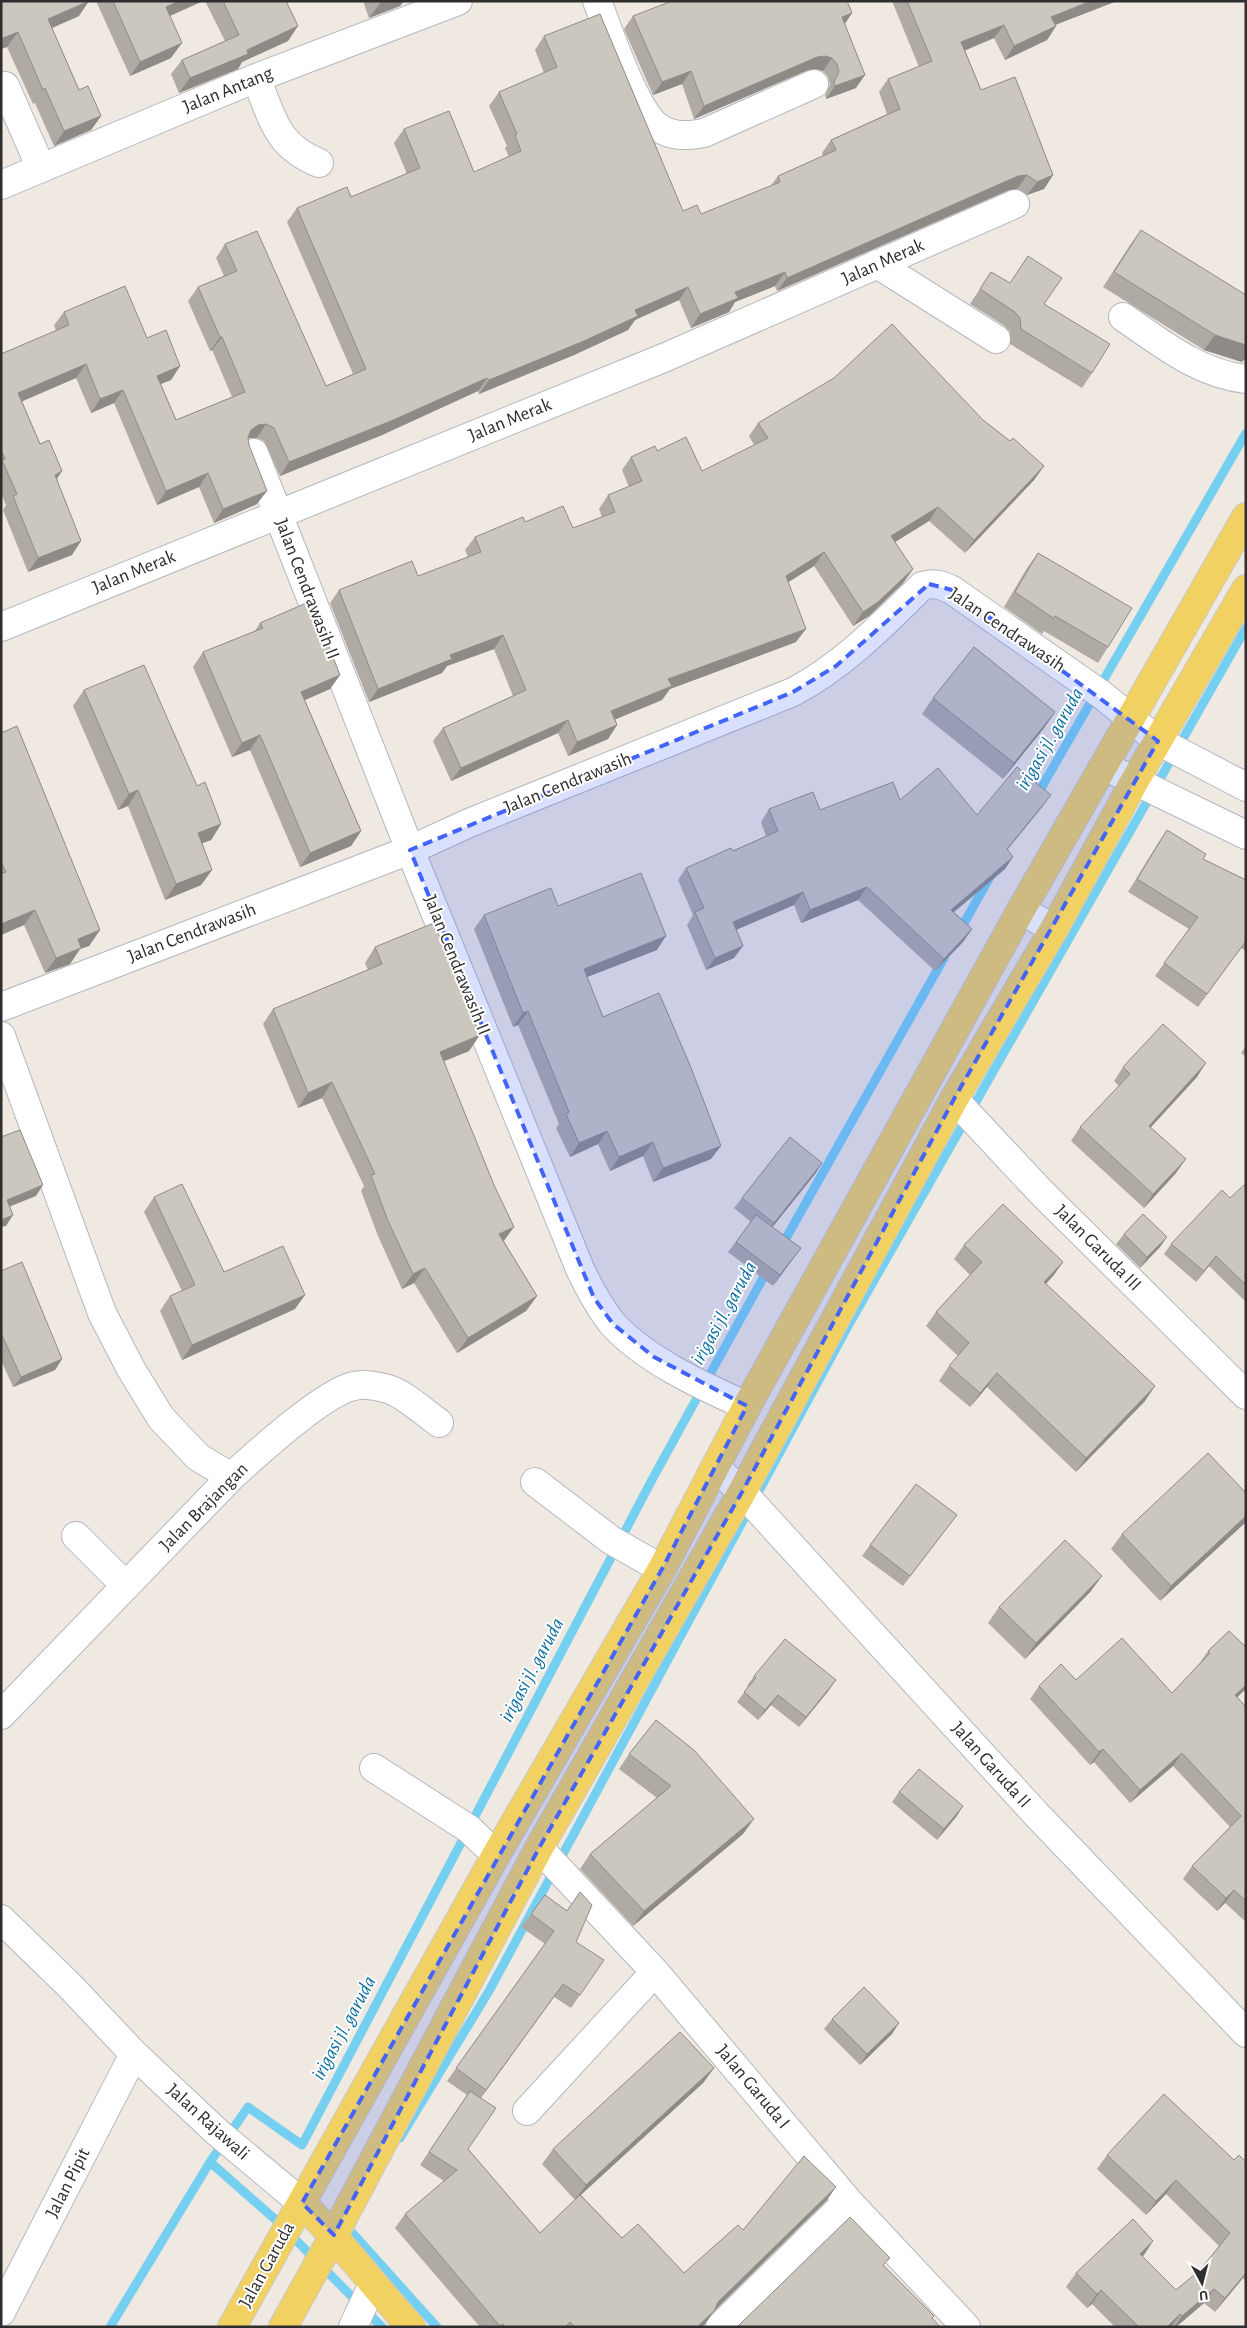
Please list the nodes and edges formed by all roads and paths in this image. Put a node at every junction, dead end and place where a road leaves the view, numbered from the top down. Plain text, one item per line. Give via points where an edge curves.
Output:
1 (458, 1) edge
2 (597, 1) edge
3 (256, 78) junction
4 (814, 84) dead end
5 (5, 86) dead end
6 (319, 163) dead end
7 (41, 168) junction
8 (1, 185) edge
9 (1015, 204) dead end
10 (877, 264) junction
11 (1123, 318) dead end
12 (996, 339) dead end
13 (1246, 379) edge
14 (254, 454) edge
15 (277, 513) junction
16 (1246, 516) edge
17 (1246, 589) edge
18 (1, 626) edge
19 (1130, 720) junction
20 (1158, 741) junction
21 (1104, 766) junction
22 (1134, 782) junction
23 (1246, 788) edge
24 (1246, 835) edge
25 (410, 850) junction
26 (1021, 910) junction
27 (1054, 929) junction
28 (1, 1007) edge
29 (1, 1036) edge
30 (954, 1099) junction
31 (1246, 1395) edge
32 (747, 1406) junction
33 (439, 1423) dead end
34 (715, 1467) junction
35 (231, 1477) junction
36 (535, 1482) dead end
37 (742, 1492) junction
38 (76, 1536) dead end
39 (662, 1569) junction
40 (126, 1586) junction
41 (1, 1715) edge
42 (374, 1768) dead end
43 (539, 1848) junction
44 (496, 1855) junction
45 (1, 1919) edge
46 (655, 1972) junction
47 (1246, 2033) edge
48 (134, 2054) junction
49 (527, 2110) dead end
50 (848, 2201) junction
51 (302, 2203) junction
52 (334, 2235) junction
53 (373, 2284) junction
54 (1, 2312) edge
55 (950, 2322) edge
56 (232, 2327) edge
57 (283, 2327) edge
58 (352, 2327) edge
59 (411, 2327) edge
60 (720, 2327) edge

1 - 3 street, Jalan Antang
2 - 4 street via 636,97 649,119 658,128 672,134 689,136 704,133
3 - 6 street via 286,142 295,151
3 - 7 street, Jalan Antang
5 - 7 street
7 - 8 street, Jalan Antang
9 - 10 street, Jalan Merak
10 - 12 street
10 - 15 street, Jalan Merak via 666,357
11 - 13 street via 1200,366
14 - 15 street, Jalan Cendrawasih II
15 - 18 street, Jalan Merak
15 - 25 street, Jalan Cendrawasih II
16 - 19 main road, Jalan Garuda
17 - 20 main road
19 - 20 street
19 - 21 main road, Jalan Garuda
19 - 25 street, Jalan Cendrawasih via 1095,690 952,590 929,584 922,586 873,636 836,666 793,692 469,822
20 - 22 main road
20 - 23 street
21 - 22 street
21 - 26 main road, Jalan Garuda
22 - 24 street
22 - 27 main road
25 - 28 street, Jalan Cendrawasih
25 - 32 street, Jalan Cendrawasih II via 594,1298 613,1324 654,1357
26 - 27 street
26 - 32 main road, Jalan Garuda
27 - 30 main road
29 - 35 street via 102,1313 131,1369 161,1418 198,1457
30 - 31 street, Jalan Garuda III via 1041,1192
30 - 37 main road
32 - 34 main road, Jalan Garuda
33 - 35 street, Jalan Brajangan via 390,1389 373,1385 354,1386 336,1393 315,1408
34 - 37 street, Jalan Garuda II
34 - 39 main road, Jalan Garuda
35 - 40 street, Jalan Brajangan
36 - 39 street via 618,1545
37 - 43 main road
37 - 47 street, Jalan Garuda II via 1036,1814
38 - 40 street
39 - 44 main road, Jalan Garuda
40 - 41 street, Jalan Brajangan
42 - 44 street via 462,1825
43 - 46 street, Jalan Garuda I
43 - 52 main road
44 - 51 main road, Jalan Garuda
45 - 48 street, Jalan Rajawali
46 - 49 street
46 - 50 street, Jalan Garuda I
48 - 51 street, Jalan Rajawali via 227,2141
48 - 54 street, Jalan Pipit
50 - 55 street, Jalan Garuda I via 938,2295
50 - 60 street
51 - 52 main road, Jalan Rajawali
51 - 56 main road, Jalan Garuda
52 - 53 main road, Jalan Rajawali
52 - 57 main road
53 - 58 street
53 - 59 main road, Jalan Rajawali

